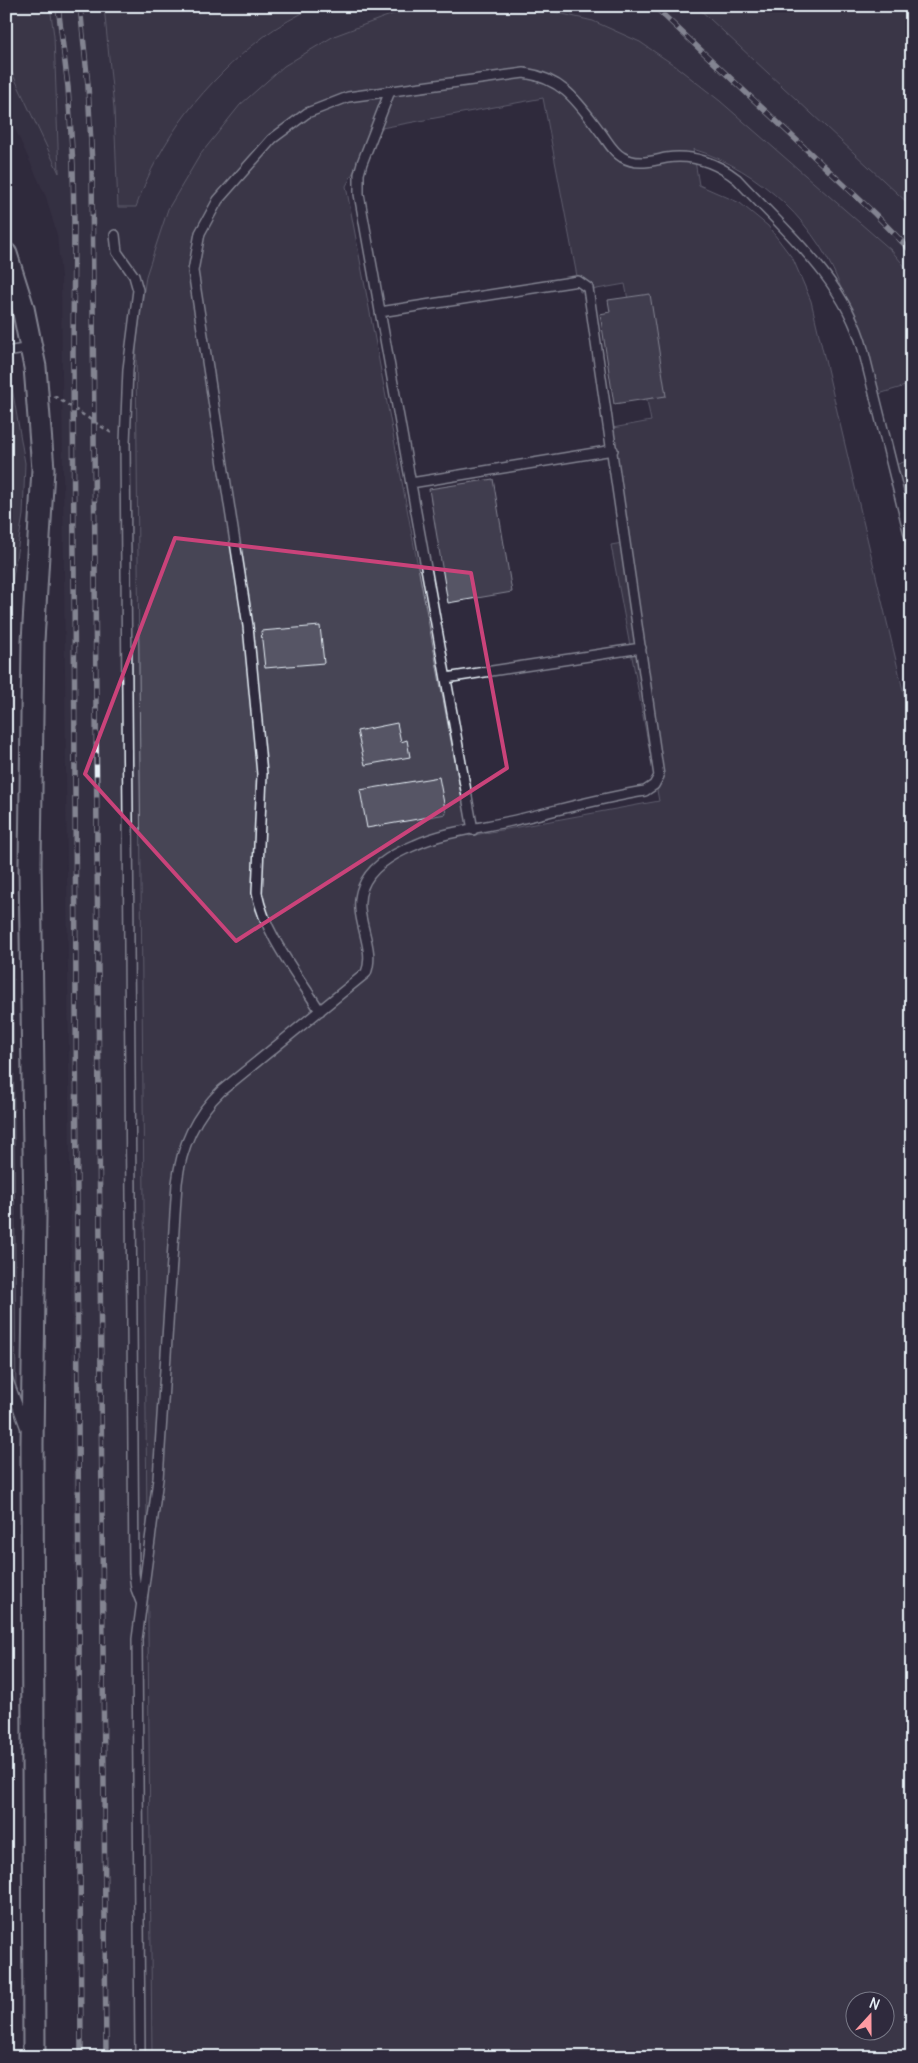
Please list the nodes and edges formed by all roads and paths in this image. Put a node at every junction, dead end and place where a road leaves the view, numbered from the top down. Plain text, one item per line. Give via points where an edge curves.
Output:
1 (390, 91) junction
2 (115, 235) dead end
3 (6, 254) edge
4 (11, 287) edge
5 (380, 312) junction
6 (31, 348) junction
7 (6, 352) edge
8 (36, 385) junction
9 (125, 443) junction
10 (613, 450) junction
11 (411, 483) junction
12 (912, 546) edge
13 (641, 648) junction
14 (446, 678) junction
15 (473, 830) junction
16 (320, 1011) junction
17 (6, 1375) edge
18 (32, 1444) junction
19 (141, 1602) junction
20 (34, 2057) edge
21 (140, 2057) edge

1 - 5 lane via 362,163 358,184
1 - 12 lane via 524,73 548,78 568,91 622,158 641,163 678,157 699,159 737,179 828,277 853,318
1 - 16 lane via 348,97 320,106 294,120 272,139 211,210 196,245 193,270 254,676 262,774 257,893 270,930
2 - 9 lane via 117,252 134,276 138,290 127,376
3 - 4 street
4 - 6 street via 23,308
5 - 10 lane via 578,280 582,282 590,292
5 - 11 lane
6 - 7 lane
6 - 8 street
8 - 9 path
8 - 18 street via 43,469 31,742 35,1216
9 - 19 lane via 134,1573
10 - 11 lane
10 - 13 lane
11 - 14 lane
13 - 14 lane
13 - 15 lane via 659,771 654,785 645,792
14 - 15 lane
15 - 16 lane via 415,845 372,872 362,888 359,907 368,967 362,978
16 - 19 lane via 214,1097 194,1125 184,1149 177,1183 158,1479
17 - 18 lane
18 - 20 street
19 - 21 lane via 137,1639

